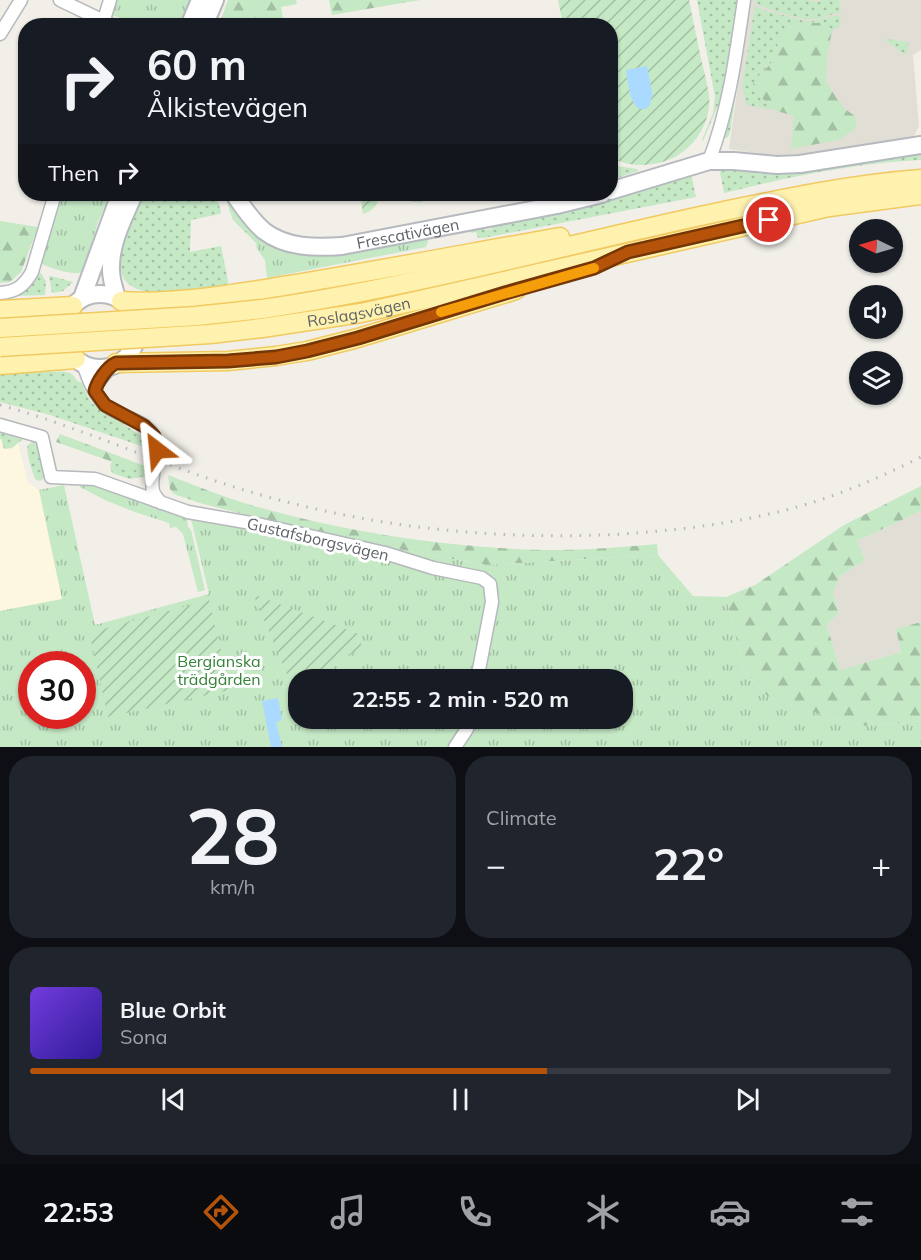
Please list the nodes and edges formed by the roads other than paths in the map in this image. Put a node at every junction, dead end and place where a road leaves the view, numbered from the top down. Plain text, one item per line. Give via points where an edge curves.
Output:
1 (21, 0) edge
2 (60, 0) edge
3 (110, 0) edge
4 (200, 0) edge
5 (215, 0) edge
6 (744, 0) edge
7 (94, 18) edge
8 (107, 18) edge
9 (192, 18) edge
10 (207, 18) edge
11 (0, 34) edge
12 (921, 146) edge
13 (710, 161) junction
14 (921, 179) edge
15 (618, 189) edge
16 (921, 195) edge
17 (53, 201) edge
18 (117, 201) edge
19 (131, 201) edge
20 (239, 201) edge
21 (573, 201) edge
22 (921, 205) edge
23 (829, 207) junction
24 (651, 227) junction
25 (628, 252) junction
26 (0, 292) edge
27 (119, 300) junction
28 (78, 302) junction
29 (0, 310) edge
30 (0, 328) edge
31 (0, 347) edge
32 (80, 361) junction
33 (114, 364) junction
34 (0, 365) edge
35 (95, 391) junction
36 (0, 425) edge
37 (153, 479) junction
38 (136, 494) junction
39 (160, 503) junction
40 (479, 669) edge
41 (467, 729) edge
42 (455, 747) edge

1 - 11 street
2 - 7 street
3 - 8 street
4 - 9 street
5 - 10 street
6 - 13 street via 730,92
12 - 13 street via 800,164
13 - 15 street
14 - 24 main road, Roslagsvägen via 806,194
16 - 23 main road, Roslagsvägen
17 - 26 street via 27,281 14,291
18 - 28 street
19 - 27 street via 113,246 112,281
20 - 21 street, Frescativägen via 265,231 291,243 324,248
22 - 23 main road
23 - 25 main road, Roslagsvägen
24 - 27 main road via 580,233 260,290 150,302
24 - 30 main road, Roslagsvägen, bridge via 309,303 196,316
25 - 31 main road, Roslagsvägen, bridge via 383,308 262,328
25 - 33 main road via 594,268 307,351 228,361
27 - 28 street via 100,294
27 - 33 street via 133,315 136,333 130,351
28 - 29 main road
28 - 32 street via 66,317 63,336 68,349
32 - 33 street via 97,367
32 - 34 main road
32 - 35 street
33 - 35 street
35 - 37 street via 105,405 144,426 154,436 157,450
36 - 38 street, Gustafsborgsvägen via 42,437 51,477 95,479
37 - 38 street via 146,491
37 - 39 street via 153,493
38 - 39 street, Gustafsborgsvägen
39 - 40 street, Gustafsborgsvägen via 482,578 490,584 492,602
41 - 42 street

